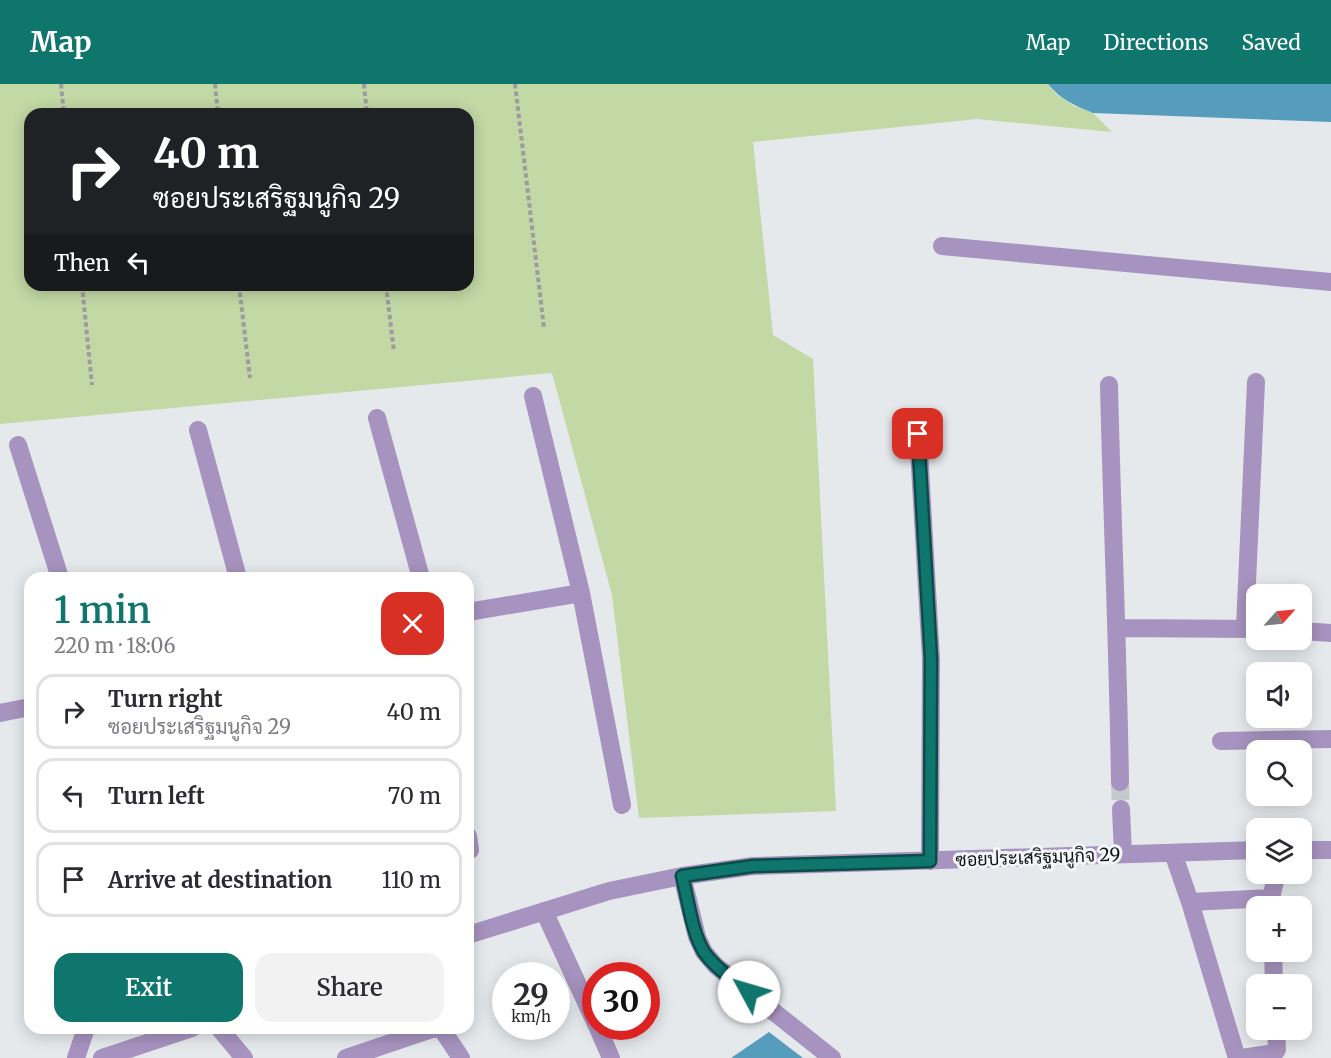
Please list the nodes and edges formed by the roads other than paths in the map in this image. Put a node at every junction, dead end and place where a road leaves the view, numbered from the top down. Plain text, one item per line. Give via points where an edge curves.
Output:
1 (942, 246) dead end
2 (1331, 282) edge
3 (1256, 382) dead end
4 (1109, 385) dead end
5 (533, 396) dead end
6 (378, 418) dead end
7 (198, 430) dead end
8 (918, 434) dead end
9 (18, 445) dead end
10 (58, 572) edge
11 (236, 572) edge
12 (419, 572) edge
13 (1252, 584) edge
14 (581, 593) junction
15 (474, 611) edge
16 (1118, 628) junction
17 (1246, 628) edge
18 (1312, 632) edge
19 (1331, 633) edge
20 (24, 708) edge
21 (0, 713) edge
22 (1331, 739) edge
23 (1221, 741) dead end
24 (1120, 782) tunnel mouth
25 (622, 805) dead end
26 (1121, 809) tunnel mouth
27 (1246, 850) edge
28 (1312, 850) edge
29 (1331, 850) edge
30 (1173, 853) junction
31 (1122, 854) junction
32 (930, 861) junction
33 (682, 876) junction
34 (1190, 902) junction
35 (1246, 902) edge
36 (544, 910) junction
37 (474, 933) edge
38 (582, 994) edge
39 (84, 1034) edge
40 (174, 1034) edge
41 (224, 1034) edge
42 (417, 1034) edge
43 (445, 1034) edge
44 (603, 1040) edge
45 (1277, 1040) edge
46 (76, 1058) edge
47 (102, 1058) edge
48 (244, 1058) edge
49 (346, 1058) edge
50 (461, 1058) edge
51 (611, 1058) edge
52 (832, 1058) edge
53 (1241, 1058) edge

1 - 2 street
3 - 13 street
4 - 16 street via 1113,578
5 - 14 street
6 - 12 street
7 - 11 street
8 - 32 street via 931,659
9 - 10 street
14 - 15 street
14 - 25 street
16 - 17 street
16 - 24 street
18 - 19 street
20 - 21 street
22 - 23 street
26 - 31 street
27 - 30 street, ซอยประเสริฐมนูกิจ 29
28 - 29 street
30 - 31 street, ซอยประเสริฐมนูกิจ 29
30 - 34 street
31 - 32 street, ซอยประเสริฐมนูกิจ 29
32 - 33 street, ซอยประเสริฐมนูกิจ 29 via 753,866
33 - 36 street, ซอยประเสริฐมนูกิจ 29
33 - 52 street via 704,952 716,966
34 - 35 street
34 - 53 street via 1236,1055
36 - 37 street, ซอยประเสริฐมนูกิจ 29
36 - 38 street
39 - 46 street
40 - 47 street
41 - 48 street
42 - 49 street
43 - 50 street
44 - 51 street
45 - 53 street via 1274,1053

